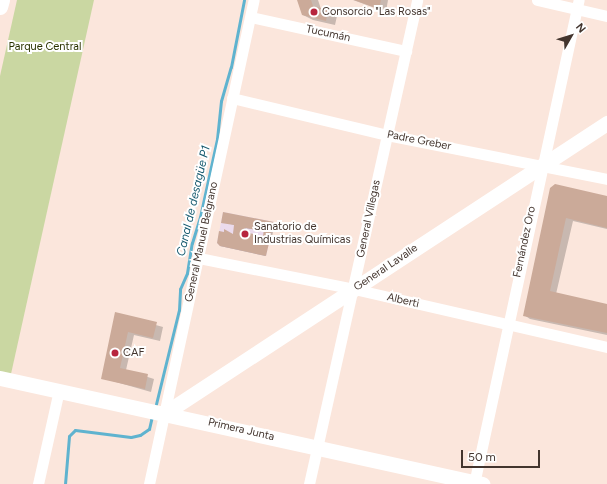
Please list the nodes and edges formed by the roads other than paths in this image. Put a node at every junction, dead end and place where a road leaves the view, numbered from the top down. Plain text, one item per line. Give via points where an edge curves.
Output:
1 (2, 0) edge
2 (254, 0) edge
3 (417, 0) edge
4 (537, 0) edge
5 (578, 5) edge
6 (0, 8) edge
7 (607, 16) edge
8 (251, 17) junction
9 (406, 51) junction
10 (232, 98) junction
11 (607, 123) edge
12 (387, 135) junction
13 (542, 165) junction
14 (607, 179) edge
15 (199, 258) junction
16 (354, 289) junction
17 (507, 326) junction
18 (607, 347) edge
19 (0, 378) edge
20 (59, 390) junction
21 (165, 412) junction
22 (316, 447) junction
23 (477, 483) edge
24 (38, 484) edge
25 (149, 484) edge
26 (309, 484) edge

1 - 6 street
2 - 8 street, General Manuel Belgrano
3 - 9 street, General Villegas
4 - 5 street
5 - 7 street
5 - 13 street, Fernández Oro
8 - 9 street, Tucumán
8 - 10 street, General Manuel Belgrano
9 - 12 street, General Villegas
10 - 12 street, Padre Greber
10 - 15 street, General Manuel Belgrano
11 - 13 street, General Lavalle
12 - 13 street, Padre Greber
12 - 16 street, General Villegas
13 - 14 street, Padre Greber
13 - 16 street, General Lavalle
13 - 17 street, Fernández Oro
15 - 16 street, Alberti
15 - 21 street, General Manuel Belgrano
16 - 17 street, Alberti
16 - 21 street, General Lavalle
16 - 22 street, General Villegas
17 - 18 street, Alberti
17 - 23 street, Fernández Oro
19 - 20 street, Primera Junta
20 - 21 street, Primera Junta
20 - 24 street
21 - 22 street, Primera Junta
21 - 25 street, General Manuel Belgrano
22 - 23 street, Primera Junta
22 - 26 street, General Villegas

